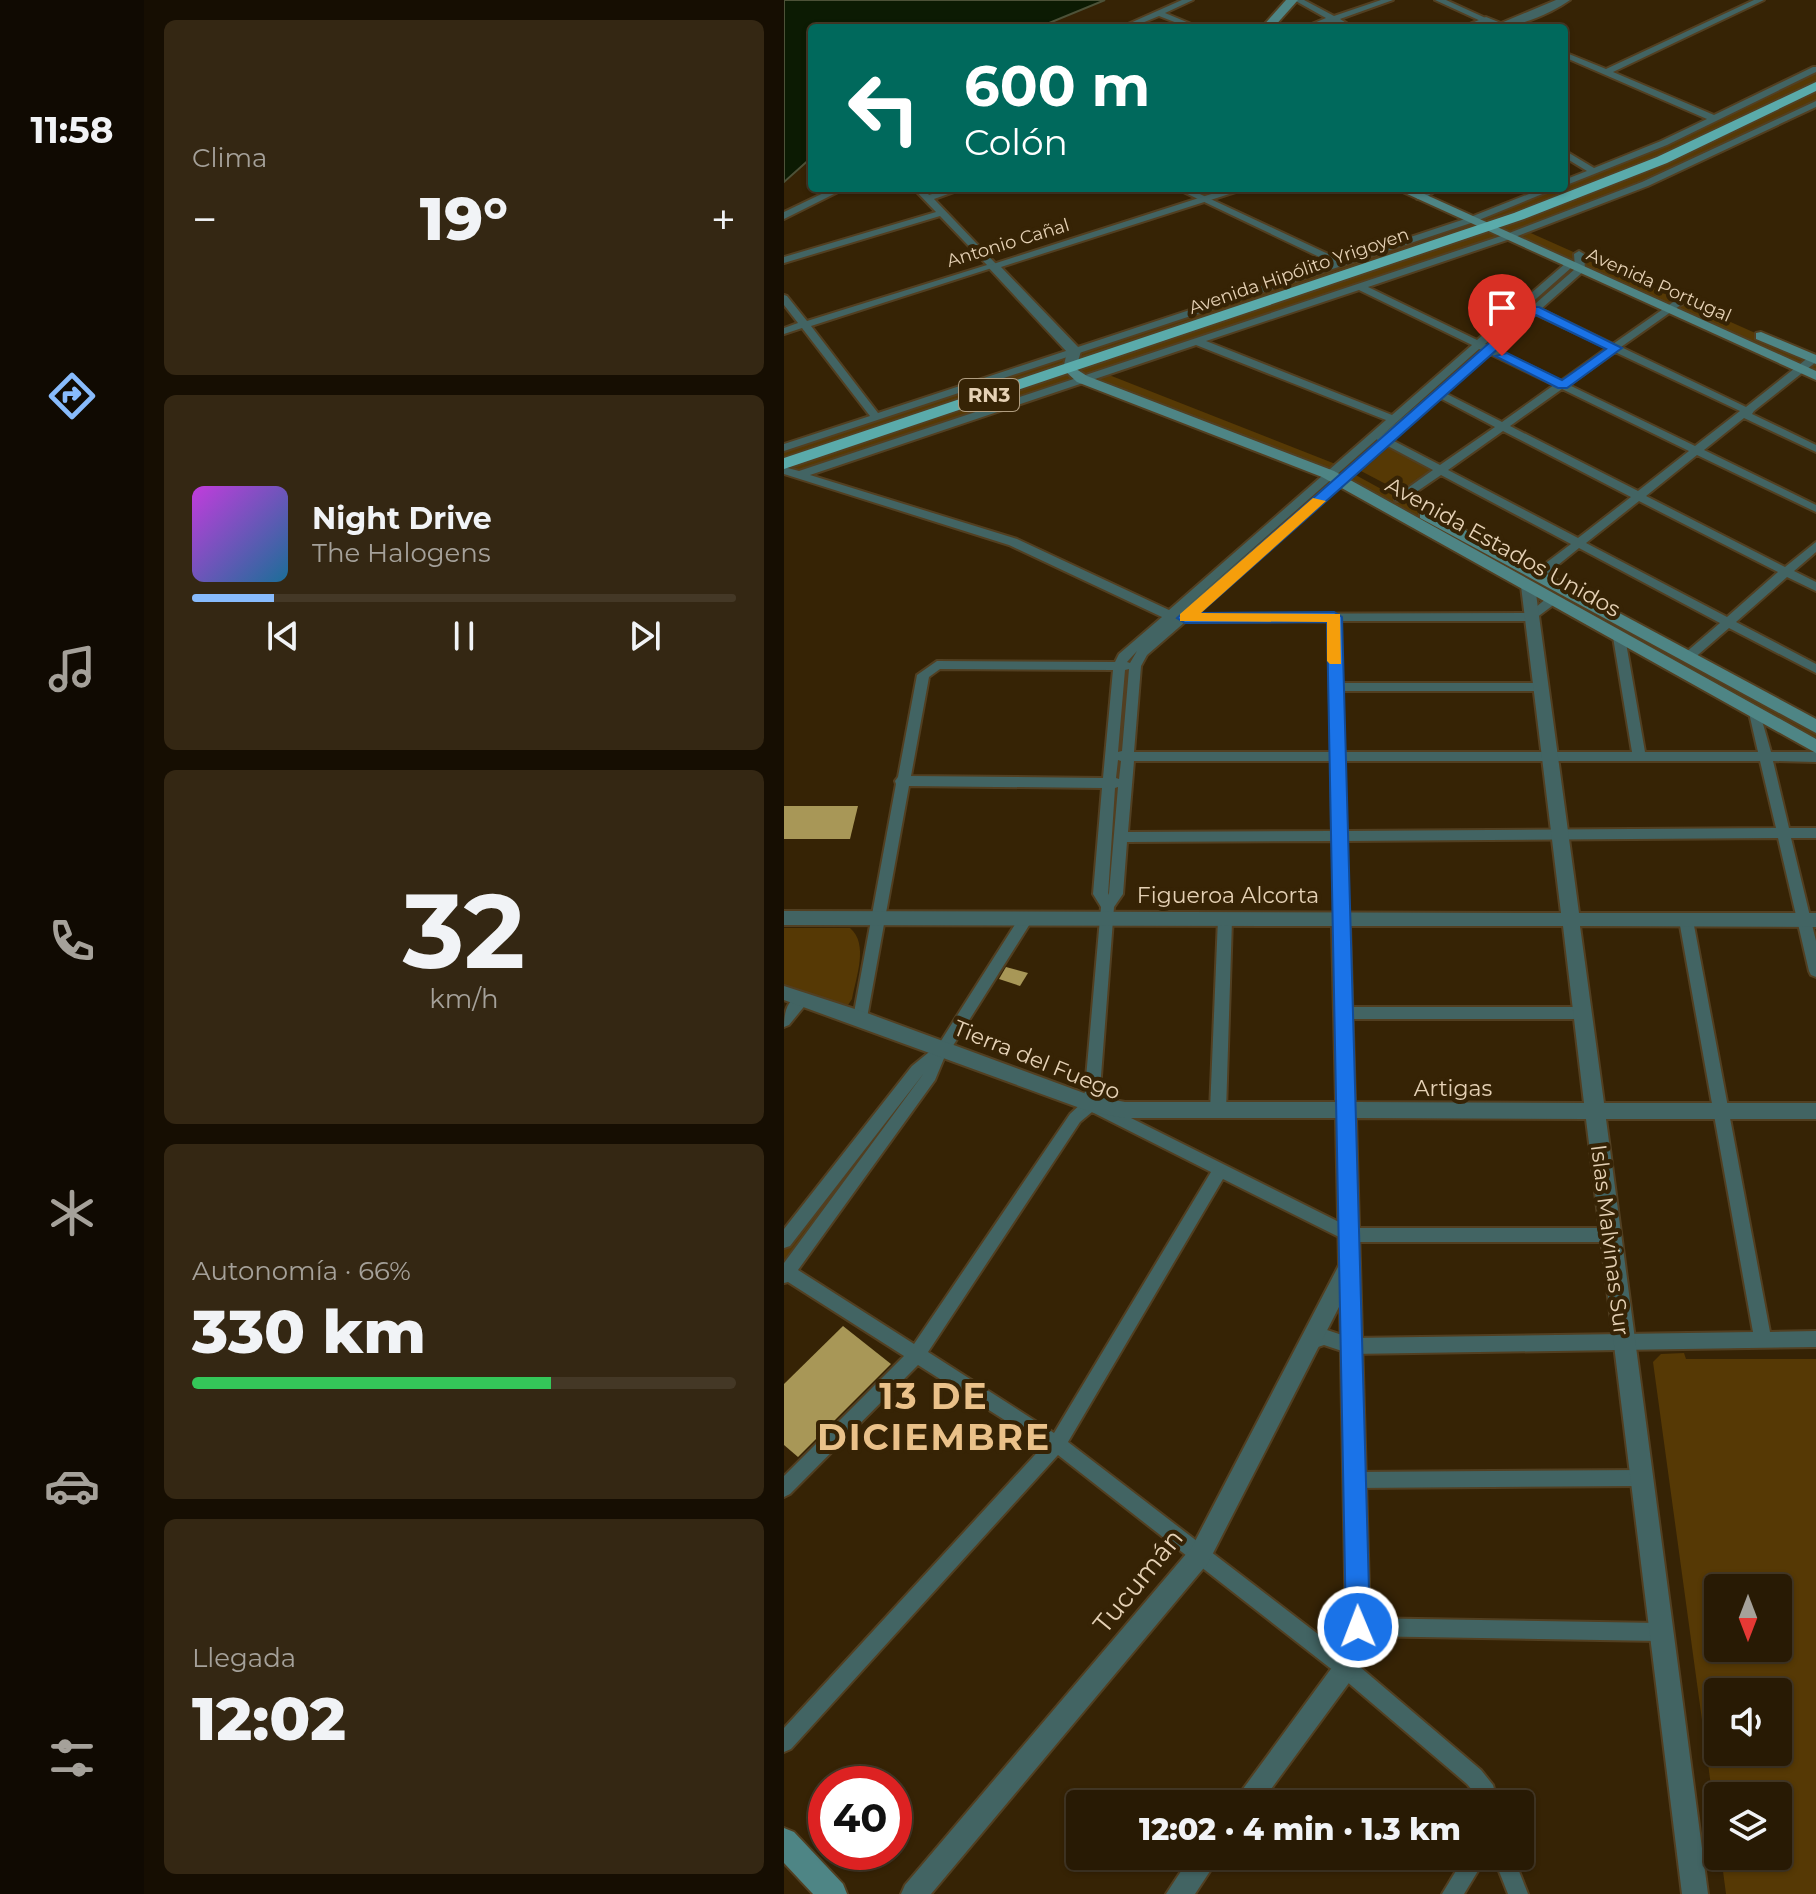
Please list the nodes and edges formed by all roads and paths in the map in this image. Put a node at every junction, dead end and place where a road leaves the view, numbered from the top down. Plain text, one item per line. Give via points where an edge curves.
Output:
1 (1189, 0) edge
2 (1295, 0) edge
3 (1389, 0) edge
4 (1439, 0) edge
5 (1565, 0) edge
6 (1760, 0) edge
7 (1161, 14) junction
8 (1336, 20) junction
9 (1486, 20) junction
10 (1134, 24) edge
11 (1187, 24) edge
12 (1271, 24) edge
13 (1321, 24) edge
14 (1343, 24) edge
15 (1476, 24) edge
16 (1495, 24) edge
17 (1509, 24) edge
18 (1568, 56) edge
19 (1816, 69) edge
20 (1606, 72) junction
21 (1816, 86) edge
22 (1816, 92) edge
23 (1800, 94) junction
24 (1816, 104) edge
25 (1715, 119) junction
26 (1706, 140) junction
27 (1651, 148) junction
28 (1568, 156) edge
29 (1599, 178) junction
30 (1645, 184) junction
31 (1568, 190) edge
32 (833, 192) edge
33 (922, 192) edge
34 (947, 192) edge
35 (1188, 192) edge
36 (1229, 192) edge
37 (1427, 192) edge
38 (1542, 192) edge
39 (1561, 192) edge
40 (1564, 192) edge
41 (928, 198) junction
42 (1524, 199) junction
43 (1204, 200) junction
44 (942, 213) junction
45 (784, 216) edge
46 (1471, 220) junction
47 (1486, 221) junction
48 (1505, 229) junction
49 (1523, 230) junction
50 (1462, 252) junction
51 (1398, 259) junction
52 (784, 260) edge
53 (1576, 263) junction
54 (1341, 264) junction
55 (993, 266) junction
56 (1360, 287) junction
57 (1310, 289) junction
58 (1247, 294) junction
59 (784, 298) edge
60 (1682, 300) junction
61 (1669, 309) junction
62 (1534, 310) junction
63 (1272, 316) junction
64 (1206, 324) junction
65 (806, 325) junction
66 (784, 331) edge
67 (1196, 341) junction
68 (1476, 344) junction
69 (1616, 348) junction
70 (1489, 350) junction
71 (1810, 363) edge
72 (1076, 364) junction
73 (1103, 373) junction
74 (1816, 376) edge
75 (1562, 386) junction
76 (1441, 395) junction
77 (999, 407) junction
78 (1747, 413) junction
79 (876, 417) junction
80 (1392, 419) junction
81 (908, 422) junction
82 (1502, 427) junction
83 (1374, 434) junction
84 (854, 440) junction
85 (1388, 442) junction
86 (784, 448) edge
87 (1816, 449) edge
88 (1697, 451) junction
89 (784, 467) edge
90 (1440, 470) junction
91 (801, 474) junction
92 (1340, 474) junction
93 (1639, 497) junction
94 (1399, 499) junction
95 (1816, 509) edge
96 (1578, 543) junction
97 (1816, 546) edge
98 (1787, 572) junction
99 (1533, 581) junction
100 (1816, 587) edge
101 (1552, 600) junction
102 (1170, 615) junction
103 (1334, 617) junction
104 (1532, 617) junction
105 (1185, 618) junction
106 (1728, 623) junction
107 (1619, 637) junction
108 (1688, 657) junction
109 (1127, 666) junction
110 (1816, 669) edge
111 (1336, 687) junction
112 (1541, 687) junction
113 (1755, 713) junction
114 (1816, 727) edge
115 (1816, 747) edge
116 (1112, 756) junction
117 (1128, 756) junction
118 (1337, 756) junction
119 (1550, 756) junction
120 (1639, 756) junction
121 (1766, 756) junction
122 (1816, 757) edge
123 (901, 781) junction
124 (1110, 783) junction
125 (1126, 783) junction
126 (1784, 833) junction
127 (1816, 833) edge
128 (1559, 835) junction
129 (1339, 836) junction
130 (1121, 837) junction
131 (1107, 913) junction
132 (784, 918) edge
133 (878, 919) junction
134 (1026, 919) junction
135 (1225, 919) junction
136 (1341, 919) junction
137 (1570, 919) junction
138 (1686, 920) junction
139 (1810, 920) edge
140 (1816, 971) edge
141 (793, 996) edge
142 (1343, 1013) junction
143 (1582, 1013) junction
144 (860, 1018) junction
145 (784, 1021) edge
146 (941, 1051) junction
147 (1091, 1104) junction
148 (1218, 1111) junction
149 (1721, 1111) junction
150 (1816, 1111) edge
151 (1345, 1112) junction
152 (1594, 1112) junction
153 (1219, 1172) junction
154 (1349, 1235) junction
155 (1610, 1235) junction
156 (784, 1241) edge
157 (1349, 1266) junction
158 (785, 1273) edge
159 (1816, 1339) edge
160 (1763, 1340) junction
161 (1623, 1341) junction
162 (1308, 1342) junction
163 (1351, 1346) junction
164 (917, 1354) junction
165 (1057, 1444) junction
166 (1640, 1478) junction
167 (1354, 1480) junction
168 (784, 1488) edge
169 (1200, 1555) junction
170 (1358, 1627) junction
171 (1660, 1632) junction
172 (1346, 1668) junction
173 (784, 1742) edge
174 (1255, 1790) edge
175 (1484, 1790) edge
176 (784, 1842) edge
177 (1197, 1870) edge
178 (1468, 1870) edge
179 (1509, 1870) edge
180 (833, 1894) edge
181 (914, 1894) edge
182 (1179, 1894) edge
183 (1452, 1894) edge
184 (1518, 1894) edge
185 (1695, 1894) edge

1 - 7 street
2 - 8 street
2 - 12 main road
3 - 8 street
4 - 9 street
5 - 17 street
6 - 20 street
7 - 10 street
7 - 11 street
8 - 13 street
8 - 14 street
9 - 15 street
9 - 16 street
18 - 20 street
19 - 25 street
20 - 25 street
21 - 23 highway, Avenida Hipólito Yrigoyen / RN3
22 - 23 highway
23 - 26 highway, Avenida Hipólito Yrigoyen / RN3
24 - 30 street
25 - 27 street
26 - 27 highway
26 - 29 highway, Avenida Hipólito Yrigoyen / RN3
27 - 29 street
28 - 29 street
29 - 30 highway
29 - 31 highway, Avenida Hipólito Yrigoyen / RN3
30 - 49 street
32 - 45 street
33 - 41 street
34 - 41 street
35 - 43 street
36 - 43 street, Antonio Cañal
37 - 46 main road
37 - 47 main road
38 - 42 street
39 - 42 highway
40 - 48 highway, Avenida Hipólito Yrigoyen / RN3
41 - 44 street
42 - 47 street
43 - 54 street
43 - 55 street, Antonio Cañal
44 - 52 street
44 - 55 street
46 - 47 main road
46 - 54 street
47 - 48 highway, Avenida Hipólito Yrigoyen / RN3
47 - 51 highway, Avenida Hipólito Yrigoyen / RN3
48 - 49 main road, Avenida Portugal
48 - 50 street
48 - 53 main road, Avenida Portugal
49 - 53 main road, Avenida Portugal
50 - 51 highway
50 - 56 street
51 - 54 highway
51 - 57 highway, Avenida Hipólito Yrigoyen / RN3
53 - 60 main road, Avenida Portugal
53 - 61 main road, Avenida Portugal
53 - 62 street
53 - 68 street
54 - 58 street
55 - 65 street, Antonio Cañal
55 - 72 street
56 - 63 street
56 - 68 street
57 - 58 highway
57 - 64 highway, Avenida Hipólito Yrigoyen / RN3
58 - 72 street
59 - 65 street
60 - 61 street
60 - 71 main road, Avenida Portugal
61 - 69 street
61 - 71 main road, Avenida Portugal
62 - 69 street
62 - 70 street
63 - 64 highway
63 - 67 street
64 - 72 highway, Avenida Hipólito Yrigoyen / RN3
65 - 66 street, Antonio Cañal
65 - 79 street
67 - 73 street
67 - 80 street
68 - 70 street
68 - 80 street
69 - 75 street
69 - 78 street
70 - 75 street
70 - 76 street
71 - 74 main road, Avenida Portugal
71 - 78 street
72 - 73 main road, Avenida Estados Unidos
72 - 77 street
72 - 79 street
72 - 81 highway, Avenida Hipólito Yrigoyen / RN3
72 - 92 main road, Avenida Estados Unidos
73 - 92 main road, Avenida Estados Unidos
75 - 82 street
75 - 88 street
76 - 82 street
76 - 85 street
77 - 81 highway
77 - 91 street
78 - 87 street
78 - 88 street
79 - 84 highway
79 - 86 street
80 - 83 street
81 - 84 highway, Avenida Hipólito Yrigoyen / RN3
82 - 90 street
82 - 93 street
83 - 85 street
83 - 92 street
84 - 89 highway, Avenida Hipólito Yrigoyen / RN3
85 - 90 street
85 - 92 street
88 - 93 street
88 - 95 street
89 - 91 street
90 - 94 street
90 - 96 street
91 - 102 street via 1000,537
92 - 94 main road, Avenida Estados Unidos
92 - 99 main road, Avenida Estados Unidos
92 - 102 street
92 - 105 street
93 - 96 street
93 - 98 street
94 - 99 main road, Avenida Estados Unidos
96 - 99 street
96 - 106 street
97 - 98 street
98 - 100 street
98 - 106 street
99 - 101 main road, Avenida Estados Unidos
99 - 104 street, Islas Malvinas Sur
99 - 108 main road, Avenida Estados Unidos
101 - 104 street
101 - 107 main road, Avenida Estados Unidos
102 - 105 street
102 - 109 street via 1123,657
103 - 104 street
103 - 105 street
103 - 111 street
104 - 112 street, Islas Malvinas Sur
105 - 109 street
106 - 108 street
106 - 110 street
107 - 113 main road, Avenida Estados Unidos
107 - 120 street
108 - 114 main road, Avenida Estados Unidos
109 - 116 street
109 - 117 street
109 - 123 street via 929,668 923,675
111 - 112 street
111 - 118 street
112 - 119 street, Islas Malvinas Sur
113 - 115 main road, Avenida Estados Unidos
113 - 121 street
116 - 117 street
116 - 124 street
117 - 118 street
117 - 125 street
118 - 119 street
118 - 129 street
119 - 120 street
119 - 128 street, Islas Malvinas Sur
120 - 121 street
121 - 122 street
121 - 126 street
123 - 124 street
123 - 133 street
124 - 125 street
124 - 131 street via 1100,894
125 - 130 street
126 - 127 street
126 - 128 street
126 - 139 street
128 - 129 street
128 - 137 street, Islas Malvinas Sur
129 - 130 street
129 - 136 street
130 - 131 street via 1116,894
131 - 134 street, Figueroa Alcorta
131 - 135 street, Figueroa Alcorta
131 - 147 street
132 - 133 street, Figueroa Alcorta
133 - 134 street, Figueroa Alcorta
133 - 144 street
134 - 146 street
135 - 136 street, Figueroa Alcorta
135 - 148 street
136 - 137 street, Figueroa Alcorta
136 - 142 street
137 - 138 street, Figueroa Alcorta
137 - 143 street, Islas Malvinas Sur
138 - 139 street, Figueroa Alcorta
138 - 149 street
139 - 140 street
141 - 144 street, Tierra del Fuego
141 - 145 street
142 - 143 street
142 - 151 street
143 - 152 street, Islas Malvinas Sur
144 - 146 street, Tierra del Fuego
146 - 147 street, Tierra del Fuego
146 - 156 street via 917,1070
146 - 158 street via 930,1076
147 - 148 street, Artigas via 1125,1110
147 - 153 street, Tierra del Fuego
147 - 164 street via 1075,1118
148 - 151 street, Artigas
149 - 150 street, Artigas
149 - 152 street, Artigas
149 - 160 street
151 - 152 street, Artigas
151 - 154 street
152 - 155 street, Islas Malvinas Sur
153 - 154 street, Tierra del Fuego
153 - 165 street
154 - 155 street
154 - 157 street
155 - 161 street, Islas Malvinas Sur
157 - 162 street, Tucumán
157 - 163 street
158 - 164 street
159 - 160 street
160 - 161 street
161 - 163 street
161 - 166 street, Islas Malvinas Sur
162 - 163 street via 1324,1337
162 - 169 street, Tucumán
163 - 167 street
164 - 165 street
164 - 168 street
165 - 169 street
165 - 173 street
166 - 167 street
166 - 171 street, Islas Malvinas Sur
167 - 170 street
169 - 172 street
169 - 181 street, Tucumán
170 - 171 street
170 - 172 street
171 - 185 street, Islas Malvinas Sur
172 - 174 street
172 - 175 street
176 - 180 main road
177 - 182 street
178 - 183 street
179 - 184 street

